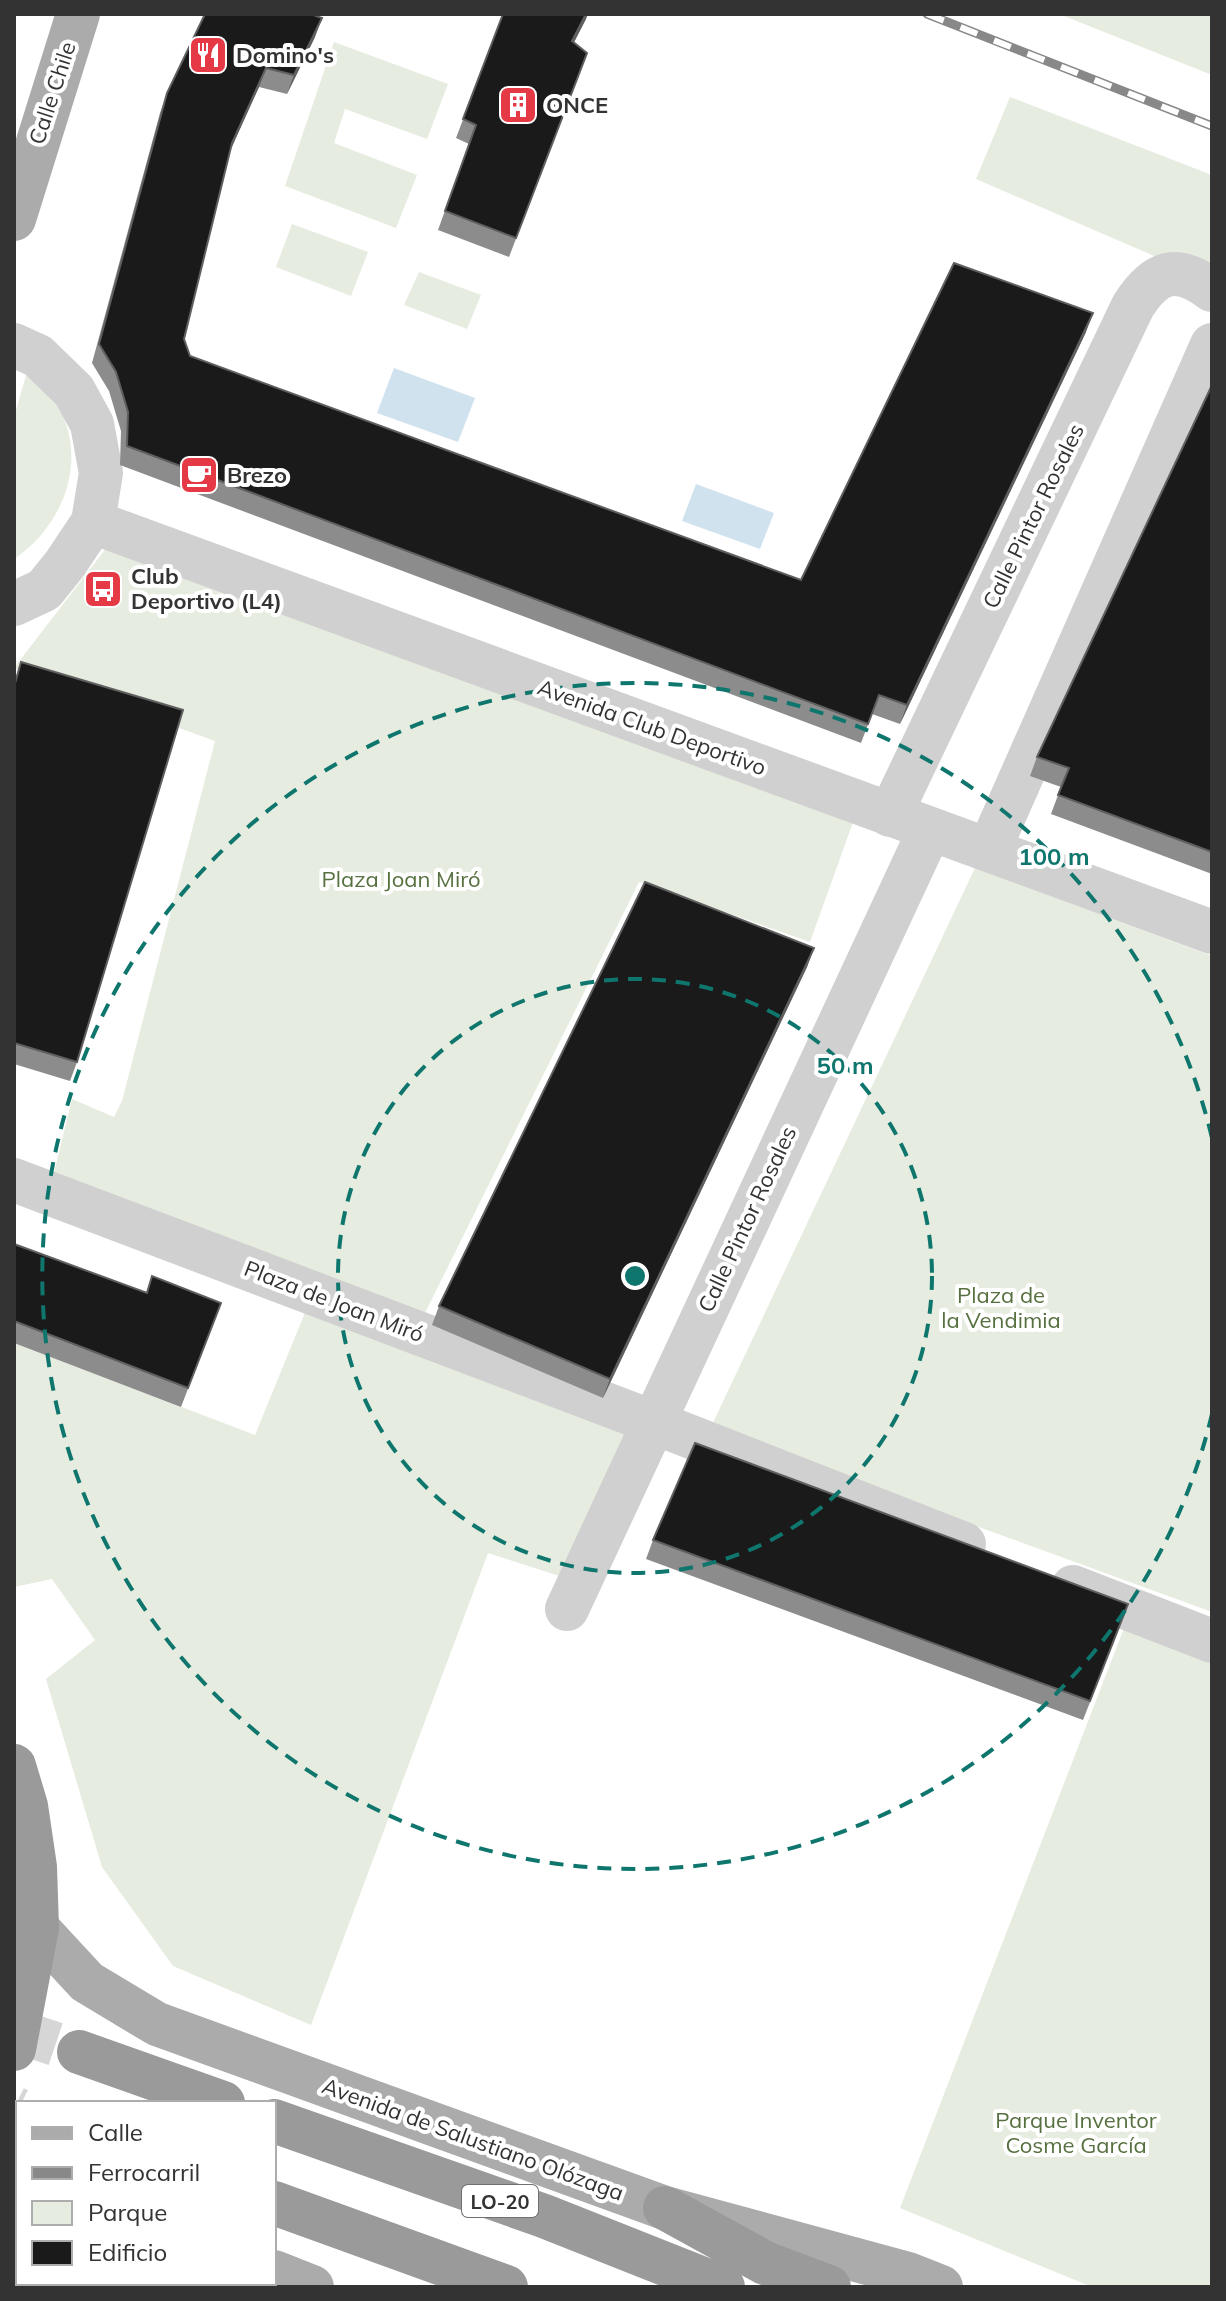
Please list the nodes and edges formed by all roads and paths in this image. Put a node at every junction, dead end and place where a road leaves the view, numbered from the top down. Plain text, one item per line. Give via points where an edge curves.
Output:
1 (78, 14) edge
2 (14, 219) edge
3 (1212, 290) edge
4 (14, 345) edge
5 (1212, 345) edge
6 (93, 522) junction
7 (14, 604) edge
8 (910, 822) junction
9 (989, 850) junction
10 (1212, 932) edge
11 (14, 1180) edge
12 (653, 1422) junction
13 (994, 1556) edge
14 (1038, 1574) edge
15 (567, 1609) dead end
16 (1212, 1641) edge
17 (14, 1766) edge
18 (37, 1928) junction
19 (14, 2049) edge
20 (79, 2052) tunnel mouth
21 (217, 2101) edge
22 (276, 2122) edge
23 (276, 2204) edge
24 (665, 2208) junction
25 (276, 2273) edge
26 (312, 2287) edge
27 (506, 2287) edge
28 (723, 2287) edge
29 (829, 2287) edge
30 (941, 2287) edge

1 - 2 main road, Calle Chile
3 - 8 street, Calle Pintor Rosales via 1198,278 1169,274 1146,286 1133,306
4 - 6 street via 38,356 74,391 92,424 101,473
5 - 9 street
6 - 7 street via 44,590
6 - 8 street, Avenida Club Deportivo
8 - 9 street, Avenida Club Deportivo
8 - 12 street, Calle Pintor Rosales
9 - 10 street, Avenida Club Deportivo
11 - 12 street, Plaza de Joan Miró
12 - 13 street
12 - 15 street, Calle Pintor Rosales
14 - 16 street
17 - 18 highway via 35,1867
18 - 19 highway
18 - 24 main road, Avenida de Salustiano Olózaga via 87,1982 157,2024
20 - 21 highway
22 - 28 highway, LO-20 via 544,2216
23 - 27 highway
24 - 29 highway via 765,2263
24 - 30 main road, Avenida de Salustiano Olózaga
25 - 26 main road

